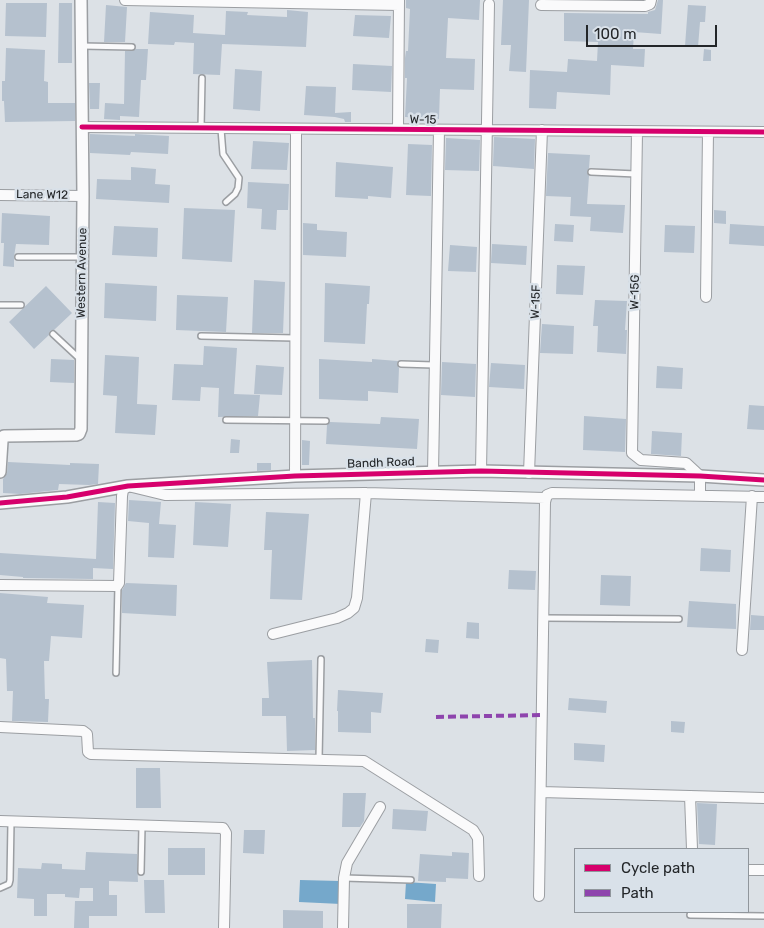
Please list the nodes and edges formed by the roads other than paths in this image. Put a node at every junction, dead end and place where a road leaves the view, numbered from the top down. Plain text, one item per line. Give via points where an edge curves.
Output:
1 (81, 0) edge
2 (125, 0) edge
3 (651, 0) edge
4 (399, 2) edge
5 (490, 4) dead end
6 (541, 5) dead end
7 (82, 46) junction
8 (132, 47) dead end
9 (202, 78) dead end
10 (82, 127) junction
11 (201, 128) junction
12 (221, 128) junction
13 (296, 129) junction
14 (398, 129) junction
15 (439, 130) junction
16 (488, 130) junction
17 (542, 130) junction
18 (637, 132) junction
19 (708, 132) junction
20 (764, 132) edge
21 (591, 172) dead end
22 (636, 174) junction
23 (0, 195) edge
24 (83, 196) junction
25 (226, 202) dead end
26 (18, 256) dead end
27 (82, 257) junction
28 (706, 297) dead end
29 (0, 305) edge
30 (20, 305) dead end
31 (53, 334) dead end
32 (201, 336) dead end
33 (296, 338) junction
34 (81, 361) junction
35 (401, 364) dead end
36 (435, 365) junction
37 (226, 420) dead end
38 (296, 421) junction
39 (326, 421) dead end
40 (2, 436) edge
41 (481, 471) junction
42 (0, 472) edge
43 (433, 472) junction
44 (529, 473) junction
45 (295, 476) junction
46 (700, 476) junction
47 (764, 480) edge
48 (128, 486) junction
49 (366, 494) junction
50 (700, 495) junction
51 (752, 496) junction
52 (764, 497) edge
53 (545, 498) junction
54 (0, 503) edge
55 (0, 584) edge
56 (118, 585) junction
57 (543, 618) junction
58 (680, 619) dead end
59 (273, 634) dead end
60 (742, 650) dead end
61 (321, 659) dead end
62 (116, 674) dead end
63 (0, 727) edge
64 (319, 759) junction
65 (541, 792) junction
66 (690, 796) junction
67 (764, 798) edge
68 (380, 807) dead end
69 (0, 821) edge
70 (11, 821) junction
71 (142, 826) junction
72 (692, 848) edge
73 (749, 870) edge
74 (764, 870) edge
75 (141, 872) dead end
76 (479, 876) dead end
77 (344, 878) junction
78 (411, 880) dead end
79 (0, 888) edge
80 (539, 896) dead end
81 (690, 916) dead end
82 (764, 916) edge
83 (224, 928) edge
84 (343, 928) edge

1 - 7 street, Western Avenue
2 - 4 street
3 - 6 street via 645,6
4 - 14 street
5 - 16 street
7 - 8 lane
7 - 10 street, Western Avenue
9 - 11 lane
10 - 11 street, W-15
10 - 24 street, Western Avenue
11 - 12 street, W-15
12 - 13 street, W-15
12 - 25 lane via 223,154 239,178 235,194
13 - 14 street, W-15
13 - 33 street
14 - 15 street, W-15
15 - 16 street, W-15
15 - 36 street
16 - 17 street, W-15
16 - 41 street
17 - 18 street, W-15
17 - 44 street, W-15F
18 - 19 street, W-15
18 - 22 street, W-15G
19 - 20 street, W-15
19 - 28 street
21 - 22 lane
22 - 46 street, W-15G via 632,453 640,460 686,463
23 - 24 street, Lane W12
24 - 27 street, Western Avenue
26 - 27 lane
27 - 34 street, Western Avenue
29 - 30 lane
31 - 34 lane
32 - 33 lane
33 - 38 street
34 - 40 street, Western Avenue via 79,434
35 - 36 lane
36 - 43 street
37 - 38 lane
38 - 39 lane
38 - 45 street
40 - 42 street, Western Avenue
41 - 43 street, Bandh Road
41 - 44 street, Bandh Road
43 - 45 street, Bandh Road
44 - 46 street, Bandh Road
45 - 48 street, Bandh Road
46 - 47 street, Bandh Road
46 - 50 street
48 - 49 street via 164,495
48 - 54 street, Bandh Road via 68,497
48 - 56 street via 122,496
49 - 53 street
49 - 59 street via 354,608 337,618
50 - 51 street
50 - 53 street via 552,493
51 - 52 street
51 - 60 street
53 - 57 street
55 - 56 street
56 - 62 lane
57 - 58 lane
57 - 65 street
61 - 64 lane
63 - 64 street via 83,730 87,734 88,752 91,754
64 - 76 street via 364,761 473,830 478,838
65 - 66 street
65 - 80 street
66 - 67 street
66 - 72 street
68 - 77 street via 346,863
69 - 70 street
70 - 71 street
70 - 79 lane via 10,880
71 - 75 lane
71 - 83 street via 220,826 226,830
73 - 74 street
77 - 78 lane
77 - 84 street
81 - 82 lane

